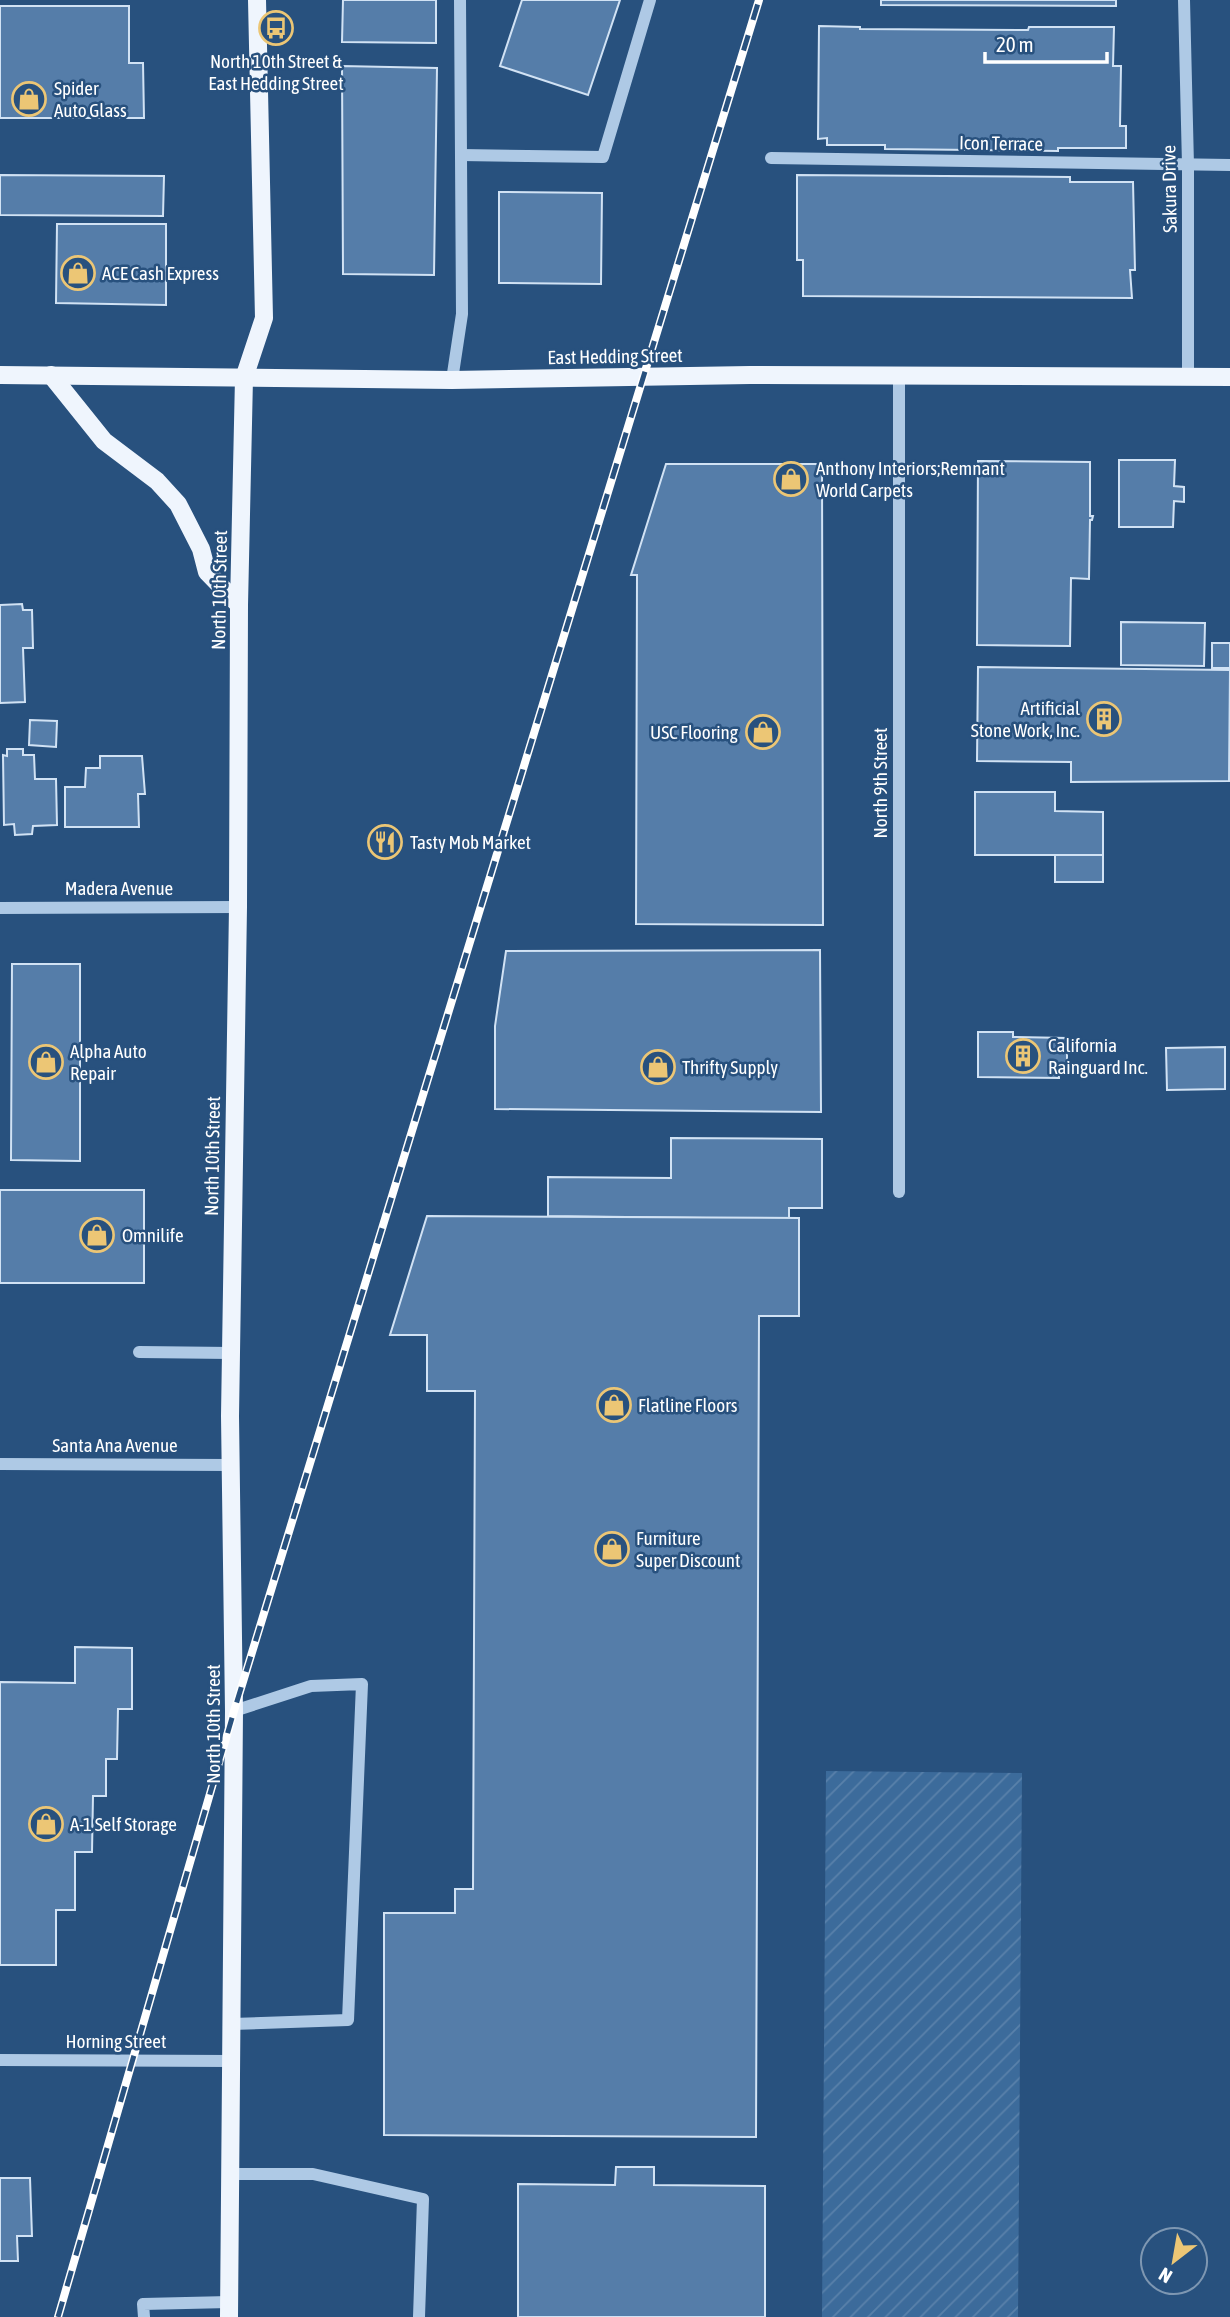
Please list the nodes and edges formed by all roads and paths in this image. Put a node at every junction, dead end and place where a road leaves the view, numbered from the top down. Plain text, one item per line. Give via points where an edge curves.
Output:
1 (257, 0) edge
2 (460, 0) edge
3 (650, 0) edge
4 (1184, 0) edge
5 (461, 155) junction
6 (771, 158) dead end
7 (1188, 165) junction
8 (1230, 165) edge
9 (0, 374) edge
10 (898, 374) junction
11 (51, 375) junction
12 (1188, 377) junction
13 (1230, 377) edge
14 (244, 378) junction
15 (452, 380) junction
16 (239, 605) junction
17 (238, 907) junction
18 (0, 908) edge
19 (899, 1192) dead end
20 (139, 1352) dead end
21 (230, 1353) junction
22 (0, 1464) edge
23 (230, 1465) junction
24 (234, 1711) junction
25 (232, 2024) junction
26 (0, 2060) edge
27 (231, 2061) junction
28 (229, 2174) junction
29 (229, 2310) edge
30 (144, 2317) edge
31 (419, 2317) edge

1 - 14 main road, North 10th Street via 264,318
2 - 5 street
3 - 5 street via 603,157
4 - 7 street, Sakura Drive
5 - 15 street via 462,314
6 - 7 street, Icon Terrace
7 - 8 street, Icon Terrace
7 - 12 street, Sakura Drive
9 - 11 main road, East Hedding Street
10 - 12 main road, East Hedding Street
10 - 15 main road, East Hedding Street
10 - 19 street, North 9th Street
11 - 14 main road, East Hedding Street
11 - 16 main road via 104,441 178,504 201,548 207,572
12 - 13 main road, East Hedding Street
14 - 15 main road, East Hedding Street
14 - 16 main road, North 10th Street
16 - 17 main road, North 10th Street
17 - 18 street, Madera Avenue
17 - 21 main road, North 10th Street
20 - 21 street
21 - 23 main road, North 10th Street
22 - 23 street, Santa Ana Avenue
23 - 24 main road, North 10th Street
24 - 25 main road, North 10th Street
24 - 25 street via 311,1686 362,1684 348,2020
25 - 27 main road, North 10th Street
26 - 27 street, Horning Street
27 - 28 main road, North 10th Street
28 - 29 main road, North 10th Street
28 - 31 street via 313,2174 423,2199
29 - 30 street via 144,2304

